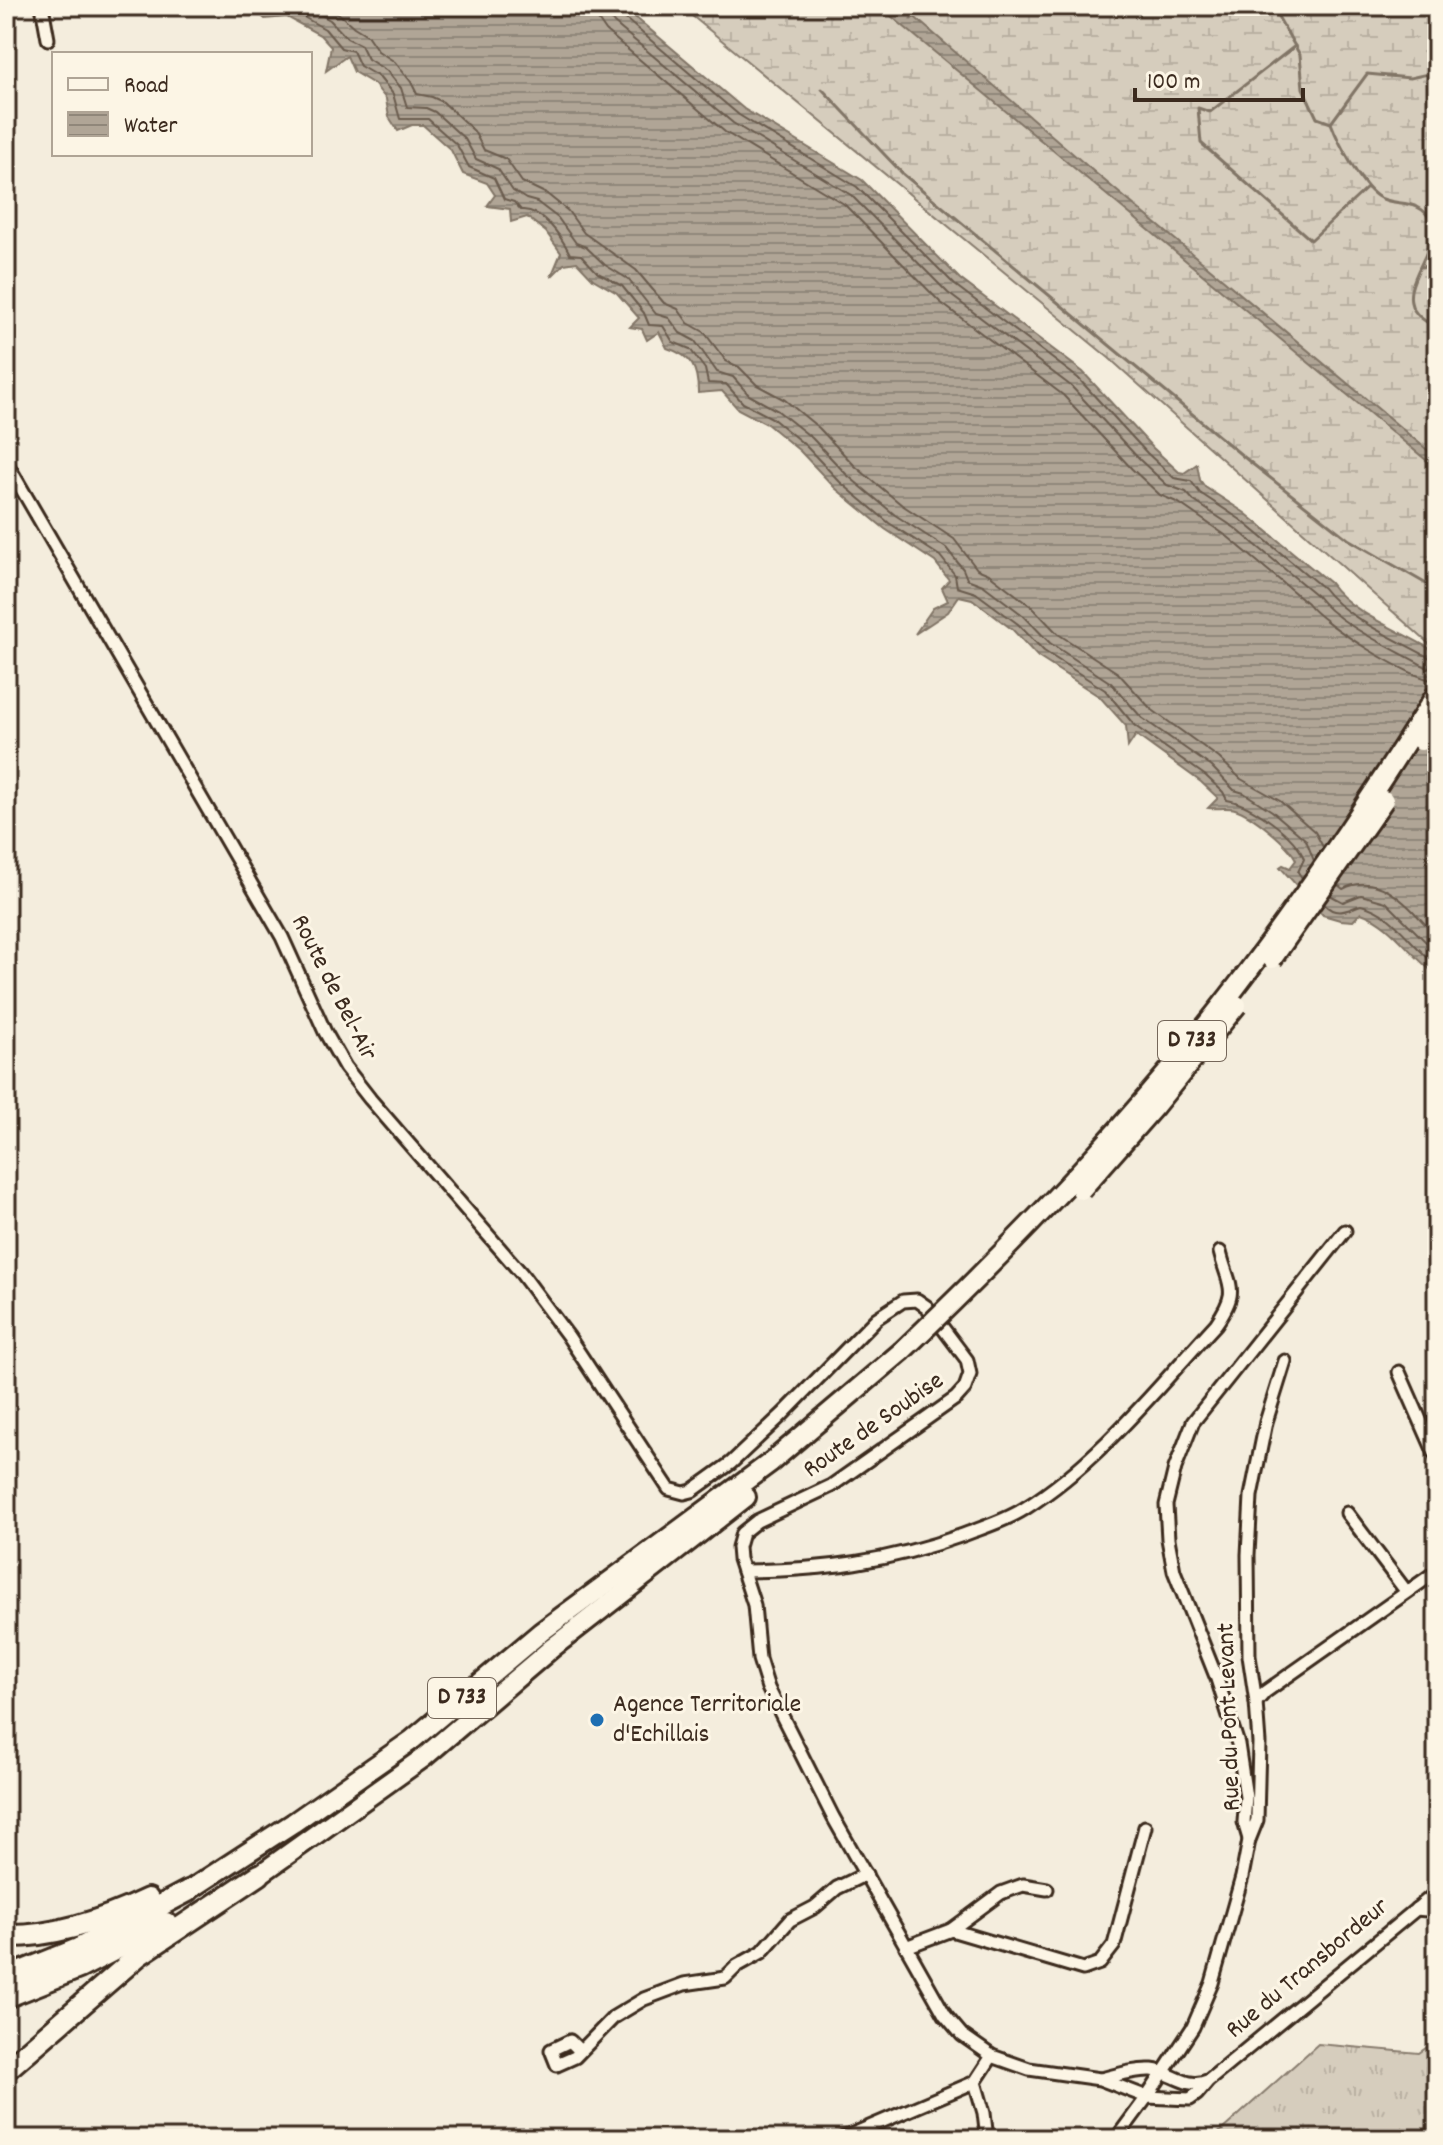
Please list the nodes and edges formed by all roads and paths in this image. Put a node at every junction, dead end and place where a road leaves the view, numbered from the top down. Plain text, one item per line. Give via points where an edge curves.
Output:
1 (42, 6) edge
2 (48, 39) dead end
3 (6, 462) edge
4 (1437, 693) edge
5 (1437, 717) edge
6 (1345, 1231) dead end
7 (1220, 1252) dead end
8 (905, 1357) junction
9 (1285, 1361) dead end
10 (1399, 1372) dead end
11 (1437, 1458) edge
12 (678, 1492) joint
13 (1347, 1513) dead end
14 (743, 1571) junction
15 (1437, 1571) edge
16 (1406, 1591) junction
17 (1256, 1702) junction
18 (1145, 1827) dead end
19 (1249, 1840) junction
20 (866, 1874) junction
21 (259, 1875) junction
22 (1047, 1889) dead end
23 (188, 1891) junction
24 (1437, 1892) edge
25 (1416, 1909) junction
26 (1437, 1911) edge
27 (951, 1930) junction
28 (6, 1936) edge
29 (906, 1947) junction
30 (6, 1978) edge
31 (6, 1997) edge
32 (579, 2050) dead end
33 (992, 2056) junction
34 (6, 2070) edge
35 (1163, 2073) junction
36 (1100, 2079) junction
37 (1208, 2081) junction
38 (975, 2082) junction
39 (1147, 2097) junction
40 (841, 2139) edge
41 (987, 2139) edge
42 (1116, 2139) edge

1 - 2 street
3 - 12 street, Route de Bel-Air via 260,897 345,1067 521,1273 662,1482
4 - 8 main road, D 733, bridge via 1328,861 1195,1038 1054,1200
5 - 8 main road, D 733, bridge via 1343,862 1209,1041 1114,1154 996,1278
6 - 19 street via 1193,1422 1166,1505 1174,1571 1238,1744
7 - 14 street via 1233,1285 1216,1324 1107,1441 1027,1507 1006,1520 900,1556 802,1570
8 - 21 main road, D 733 via 773,1476 552,1648 423,1758
8 - 23 main road, D 733 via 541,1632 412,1740
9 - 17 street, Rue du Pont Levant via 1251,1496 1249,1656
10 - 11 street
12 - 14 street, Route de Soubise via 692,1491 731,1463 877,1318 903,1301 917,1300 927,1307 967,1360 965,1388 831,1486 746,1528 738,1547
13 - 16 street
14 - 20 street, Route de Soubise via 768,1688
15 - 16 street
16 - 17 street
17 - 19 street, Rue du Pont Levant via 1257,1820
18 - 27 street via 1114,1945 1100,1963 1083,1969
19 - 35 street, Rue du Pont Levant via 1212,1983 1193,2027
20 - 29 street, Route de Soubise
20 - 32 street via 790,1920 762,1952 725,1978 684,1984 644,1999 614,2017
21 - 31 highway, D 733 via 79,1968
21 - 34 highway via 139,1955
22 - 27 street via 1023,1885 1001,1893
23 - 28 highway via 175,1886 100,1920
23 - 30 highway, D 733 via 78,1949
24 - 25 street, Rue du Transbordeur
25 - 26 street
25 - 37 street, Rue du Transbordeur
27 - 29 street
29 - 33 street, Route de Soubise via 945,2015
33 - 36 street, Rue du Transbordeur via 1029,2069
33 - 38 street
35 - 36 street, Rue du Transbordeur via 1147,2070
35 - 37 street, Rue du Transbordeur via 1191,2085
35 - 39 street, Rue du Pont Levant
36 - 39 street, Rue du Transbordeur
37 - 39 street, Rue du Transbordeur via 1190,2099
38 - 40 street
38 - 41 street
39 - 42 street, Rue du Pont Levant

